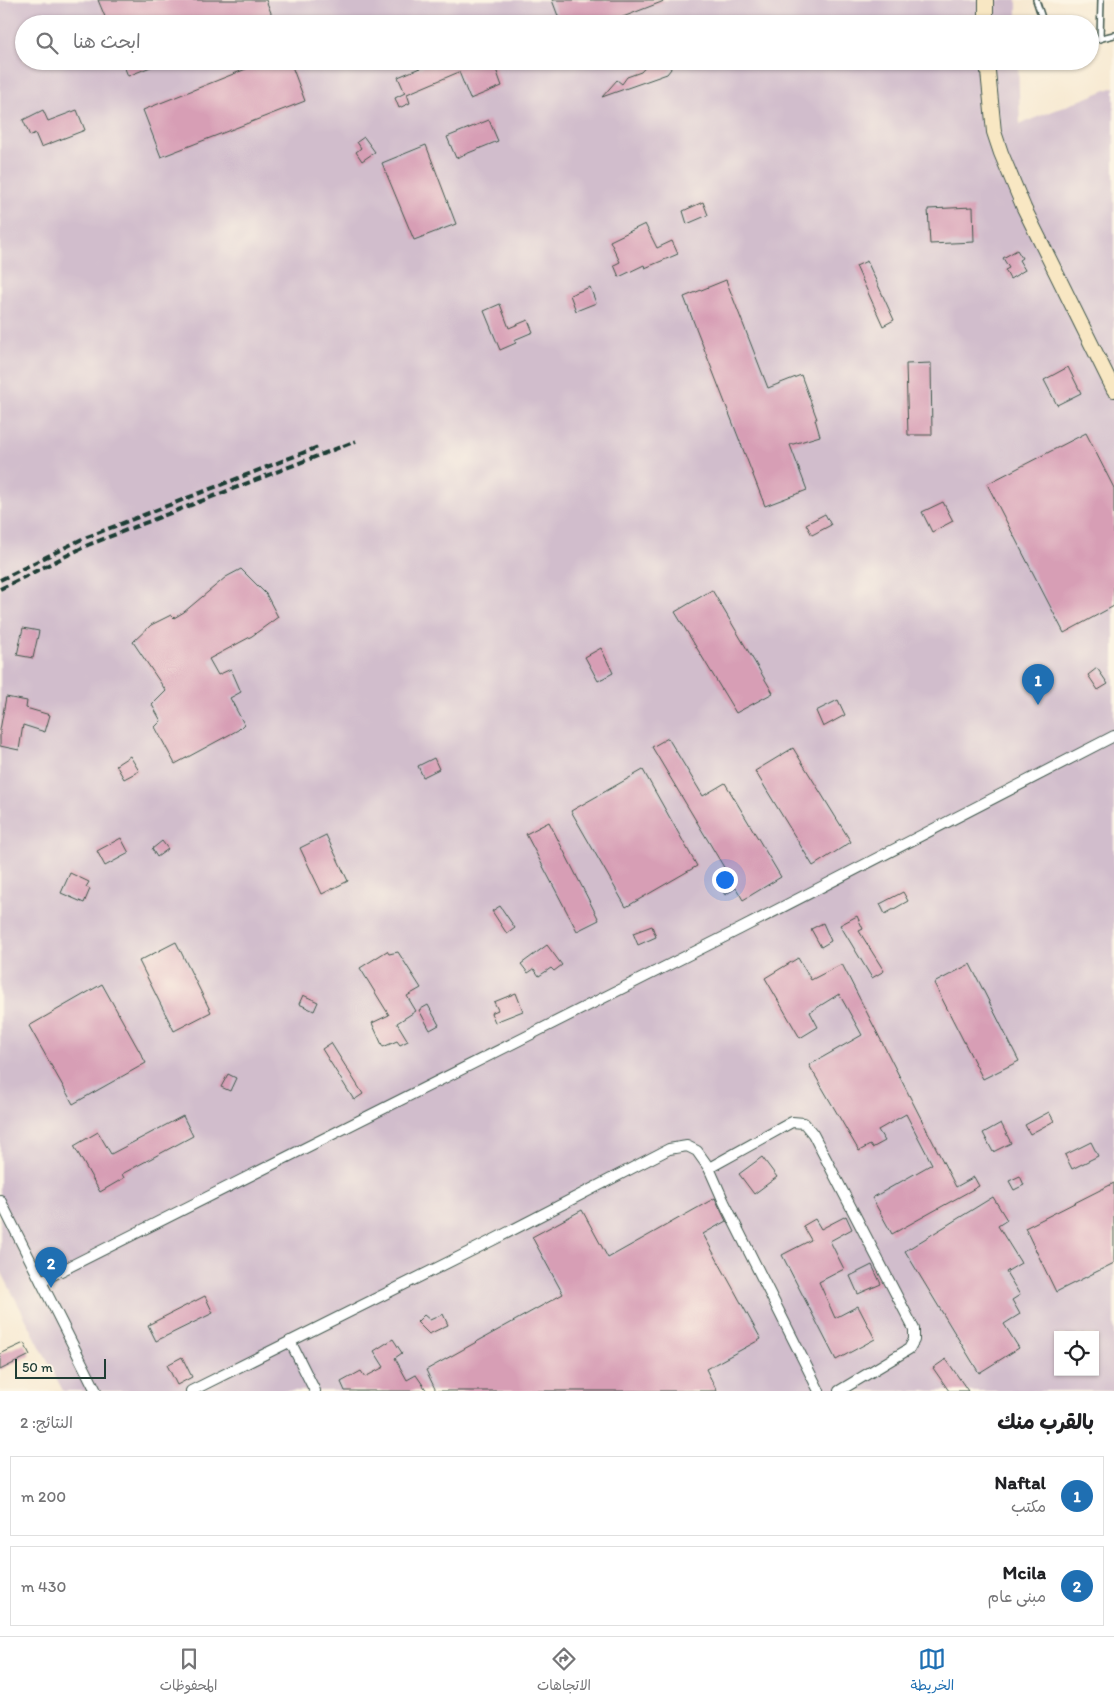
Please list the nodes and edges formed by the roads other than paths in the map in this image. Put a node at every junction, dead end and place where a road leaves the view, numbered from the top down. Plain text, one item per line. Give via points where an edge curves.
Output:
1 (986, 0) edge
2 (1036, 0) edge
3 (1100, 0) edge
4 (986, 15) edge
5 (1041, 15) edge
6 (1114, 35) edge
7 (1100, 39) joint
8 (988, 70) edge
9 (1114, 390) edge
10 (1114, 736) edge
11 (709, 1168) junction
12 (0, 1200) edge
13 (41, 1281) junction
14 (290, 1341) junction
15 (96, 1391) edge
16 (191, 1391) edge
17 (315, 1391) edge
18 (819, 1391) edge
19 (839, 1391) edge

1 - 4 street
2 - 5 lane
3 - 7 lane
6 - 7 lane
8 - 9 street via 994,132 1001,153 1024,208
10 - 13 street via 748,925
11 - 14 street via 697,1152 687,1146 669,1149
11 - 18 street
11 - 19 street via 792,1122 804,1124 813,1134 914,1329 914,1340 909,1349
12 - 13 street
13 - 15 street
14 - 16 street
14 - 17 street

